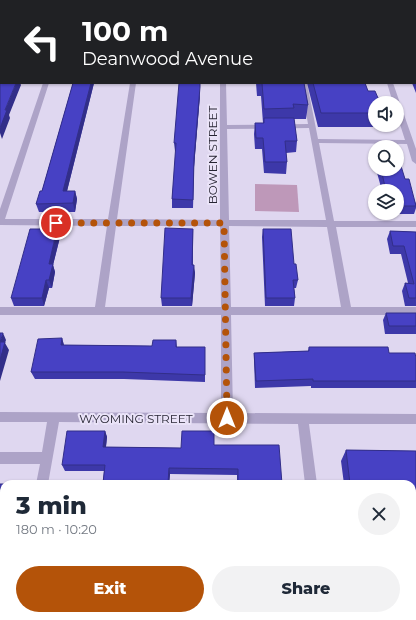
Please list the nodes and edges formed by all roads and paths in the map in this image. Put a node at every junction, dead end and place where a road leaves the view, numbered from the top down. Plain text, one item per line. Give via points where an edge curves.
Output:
1 (46, 84) edge
2 (133, 84) edge
3 (223, 84) edge
4 (304, 84) edge
5 (390, 84) edge
6 (394, 96) edge
7 (404, 124) edge
8 (312, 126) junction
9 (224, 127) junction
10 (315, 141) junction
11 (410, 142) junction
12 (416, 161) edge
13 (0, 222) edge
14 (112, 223) junction
15 (224, 223) junction
16 (330, 223) junction
17 (416, 224) edge
18 (0, 311) edge
19 (100, 311) junction
20 (347, 311) junction
21 (416, 311) edge
22 (226, 312) junction
23 (0, 418) edge
24 (54, 418) junction
25 (227, 418) junction
26 (303, 418) junction
27 (416, 419) edge
28 (0, 458) edge
29 (47, 458) junction
30 (43, 480) edge
31 (311, 480) edge

1 - 13 street
2 - 14 street
3 - 9 street, BOWEN STREET
4 - 8 street
5 - 6 street
7 - 11 street
8 - 9 street
8 - 10 street
9 - 15 street, BOWEN STREET
10 - 11 street
10 - 16 street
11 - 12 street
13 - 14 street
14 - 15 street
14 - 19 street
15 - 16 street
15 - 22 street, BOWEN STREET
16 - 17 street
16 - 20 street
18 - 19 street
19 - 22 street
20 - 21 street
20 - 22 street
22 - 25 street, BOWEN STREET
23 - 24 street, WYOMING STREET
24 - 25 street, WYOMING STREET
24 - 29 street
25 - 26 street, WYOMING STREET
26 - 27 street, WYOMING STREET
26 - 31 street
28 - 29 street
29 - 30 street

